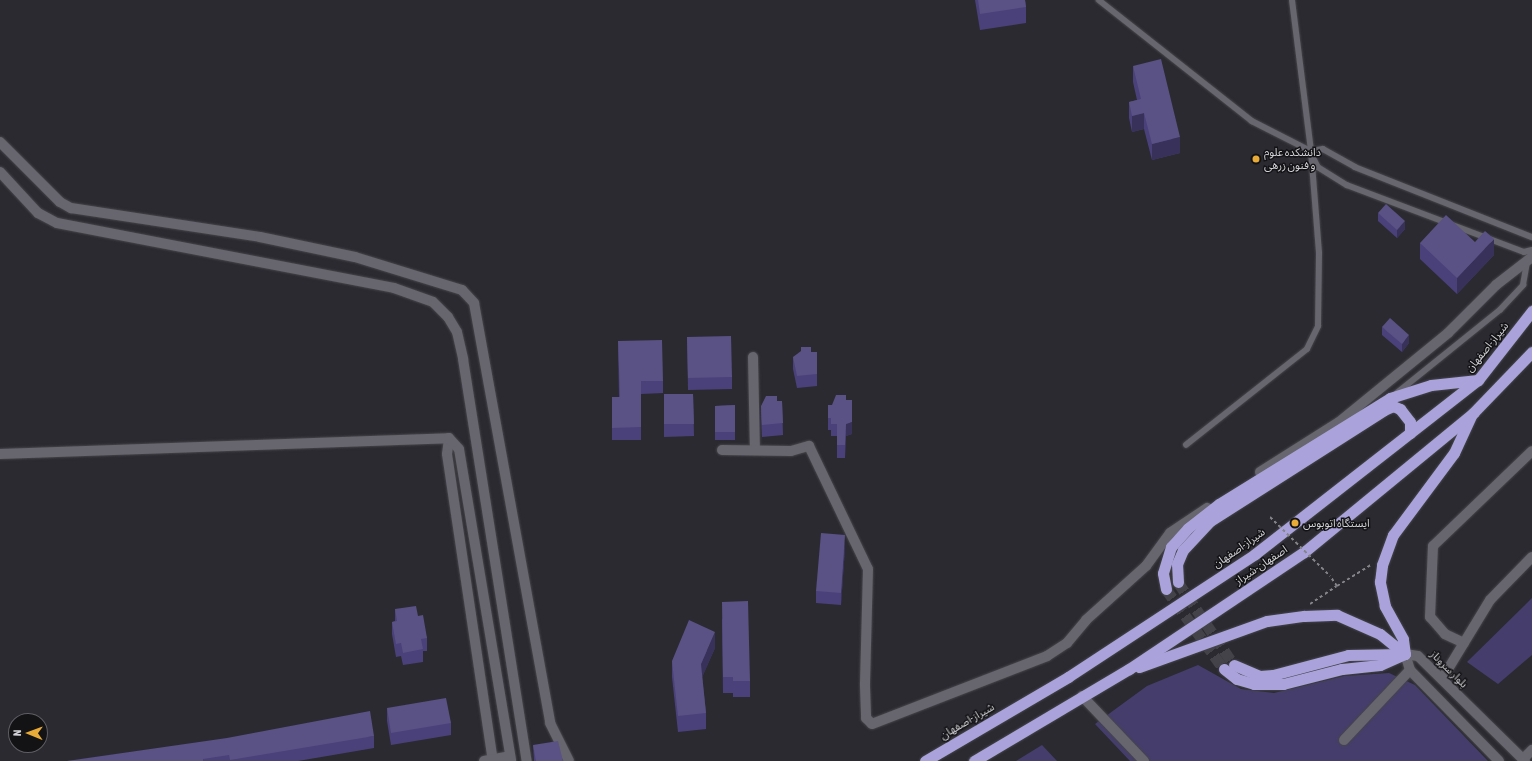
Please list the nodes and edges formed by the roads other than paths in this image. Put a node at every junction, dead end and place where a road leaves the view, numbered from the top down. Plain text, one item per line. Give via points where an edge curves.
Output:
1 (1099, 0) edge
2 (1292, 0) edge
3 (0, 142) edge
4 (1311, 151) junction
5 (0, 172) edge
6 (1532, 237) edge
7 (1532, 250) edge
8 (1530, 260) edge
9 (1532, 311) edge
10 (1532, 352) edge
11 (753, 357) dead end
12 (1478, 380) junction
13 (1390, 398) junction
14 (1473, 413) junction
15 (1410, 433) junction
16 (449, 438) junction
17 (1186, 445) dead end
18 (722, 450) dead end
19 (755, 450) junction
20 (1532, 452) edge
21 (0, 454) edge
22 (1532, 557) edge
23 (1178, 582) tunnel mouth
24 (1166, 589) tunnel mouth
25 (1464, 643) junction
26 (1405, 654) junction
27 (1229, 667) tunnel mouth
28 (1129, 669) junction
29 (1410, 670) junction
30 (1442, 679) junction
31 (1082, 696) junction
32 (1344, 740) dead end
33 (1532, 750) edge
34 (510, 759) edge
35 (490, 760) edge
36 (1523, 760) edge
37 (527, 761) edge
38 (569, 761) edge
39 (925, 761) edge
40 (974, 761) edge
41 (1144, 761) edge
42 (1499, 761) edge

1 - 4 lane via 1252,121
2 - 4 lane
3 - 38 street via 60,202 71,208 260,238 355,257 462,290 474,303 550,723
4 - 6 lane via 1323,149 1355,167
4 - 7 lane via 1318,167 1347,185 1524,252
4 - 17 lane via 1319,253 1318,326 1307,349
5 - 37 street via 38,213 57,223 394,288 433,302 448,317 457,332 463,359
8 - 13 lane via 1522,285 1500,310
8 - 19 street via 1496,285 1448,333 1339,422 1170,533 1146,566 1106,600 1067,643 1047,656 872,724 866,718 865,686 868,569 809,446 791,450
9 - 12 highway, شیراز-اصفهان
10 - 14 highway, اصفهان-شیراز
11 - 19 street
12 - 13 highway via 1431,385
12 - 15 highway, شیراز-اصفهان
13 - 24 highway via 1219,504 1188,528 1165,561
14 - 26 highway via 1454,453 1393,535 1382,565 1380,582 1385,606 1403,640
14 - 28 highway, اصفهان-شیراز via 1304,552
15 - 23 highway via 1410,422 1400,409 1393,406 1210,521 1182,550 1177,564
15 - 39 highway, شیراز-اصفهان via 1255,554 1068,677
16 - 21 street
16 - 34 street via 459,449
16 - 35 street via 447,454
18 - 19 street
20 - 25 street via 1433,546 1430,617 1445,634
22 - 25 street via 1490,600
25 - 30 street
26 - 27 highway via 1348,655 1273,675 1260,676
26 - 28 highway via 1380,634 1337,615 1304,616 1267,621
26 - 29 street
26 - 30 street, بلوار سروناز via 1418,656
28 - 31 highway, اصفهان-شیراز
29 - 32 street
29 - 42 street
30 - 36 street, بلوار سروناز
31 - 40 highway, اصفهان-شیراز
31 - 41 street
33 - 36 street
34 - 35 street

